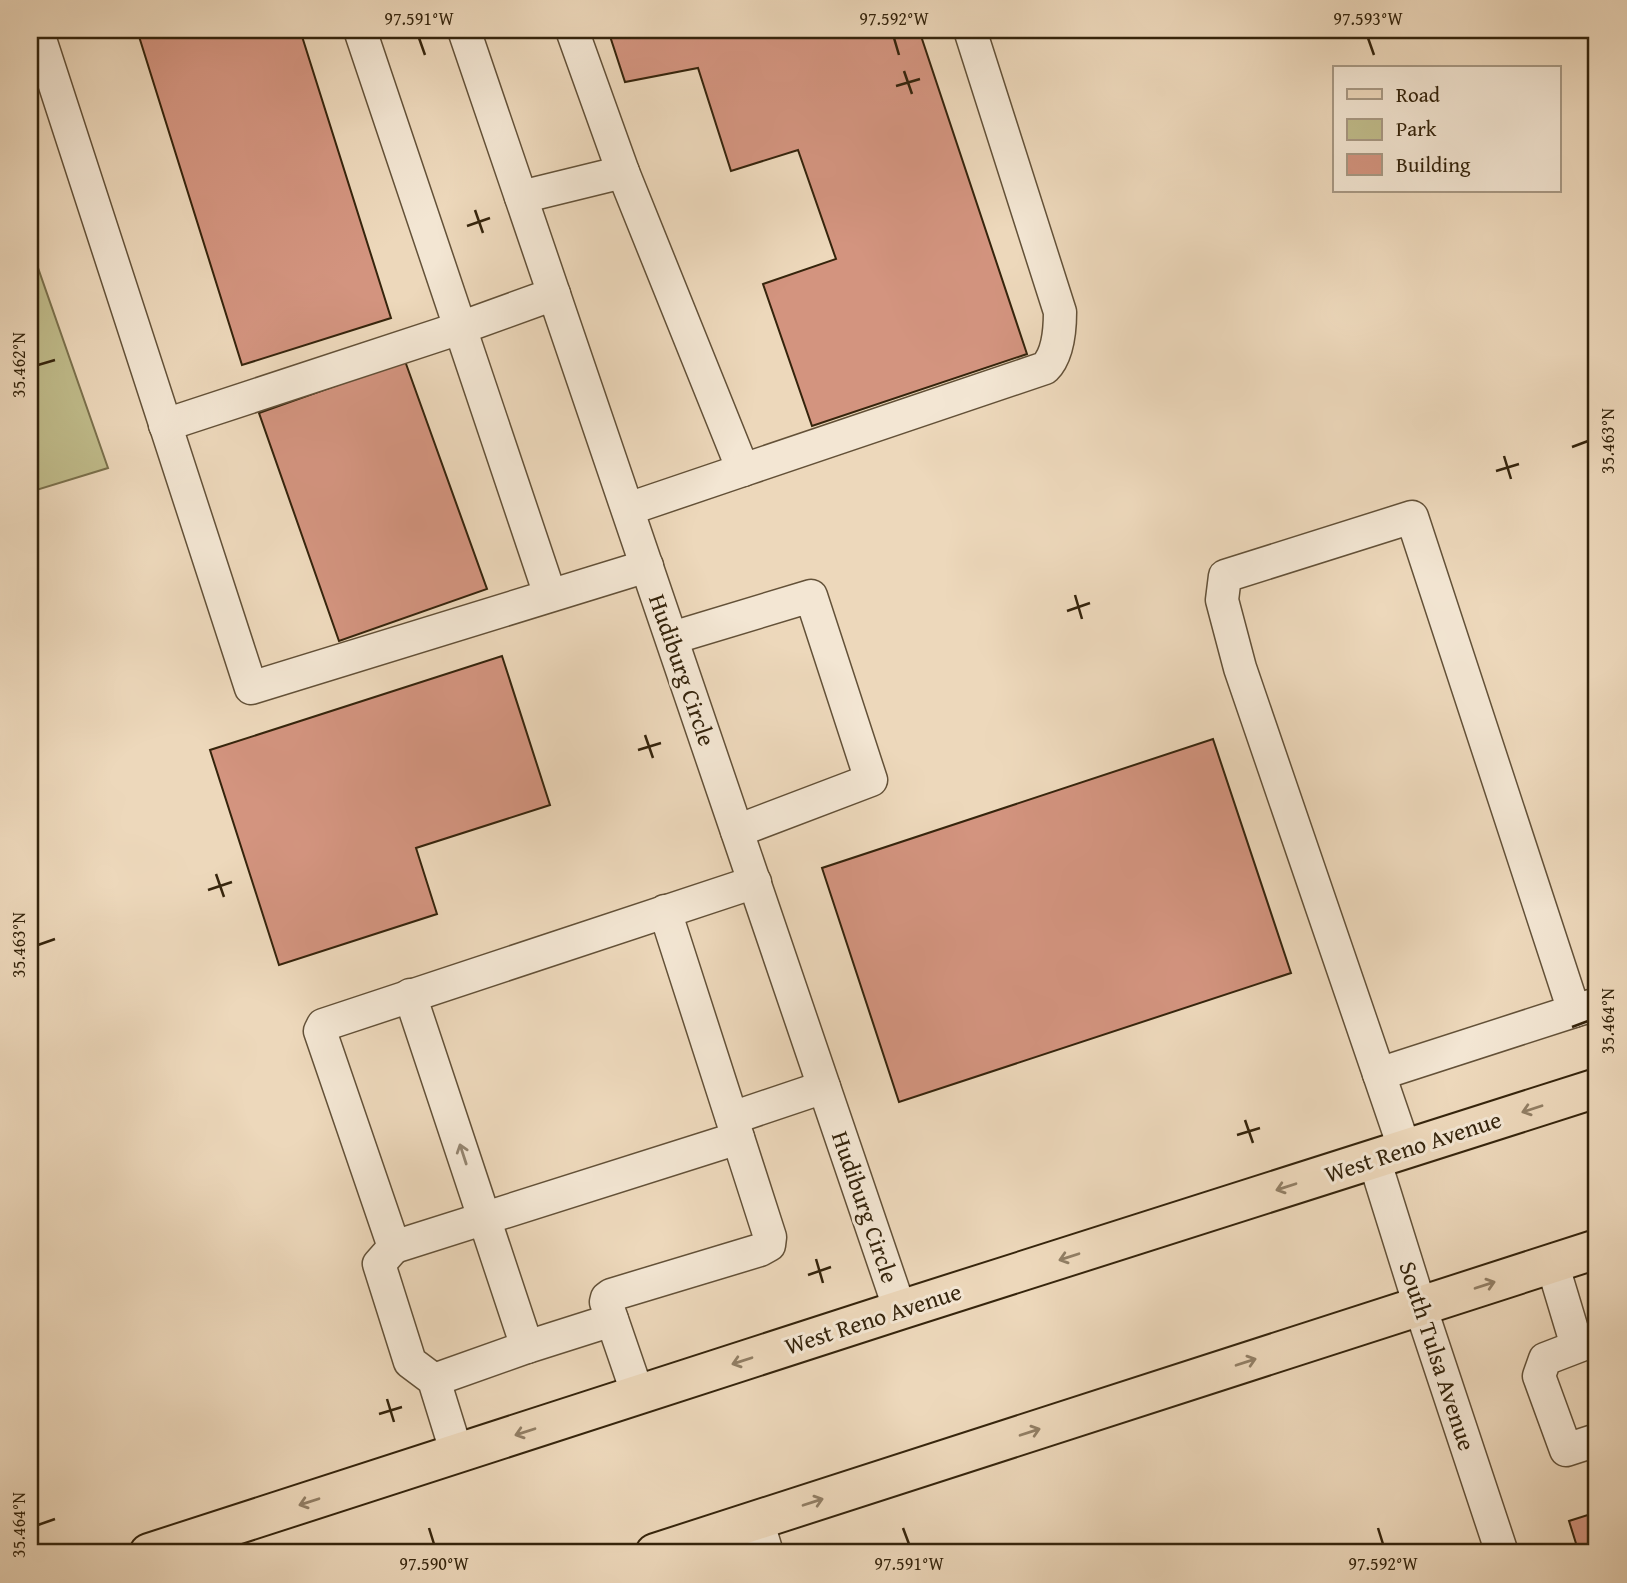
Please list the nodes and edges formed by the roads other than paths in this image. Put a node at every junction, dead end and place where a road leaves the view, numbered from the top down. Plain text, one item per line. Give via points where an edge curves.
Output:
1 (37, 30) edge
2 (360, 30) edge
3 (464, 30) edge
4 (572, 30) edge
5 (970, 30) edge
6 (623, 172) junction
7 (521, 197) junction
8 (554, 294) junction
9 (460, 328) junction
10 (165, 425) junction
11 (743, 470) junction
12 (628, 509) junction
13 (647, 566) junction
14 (550, 595) junction
15 (671, 638) junction
16 (737, 831) junction
17 (755, 882) junction
18 (665, 911) junction
19 (410, 995) junction
20 (1586, 1008) edge
21 (1379, 1074) junction
22 (824, 1087) junction
23 (1597, 1088) edge
24 (735, 1128) junction
25 (1390, 1154) junction
26 (485, 1219) junction
27 (394, 1247) junction
28 (1597, 1249) edge
29 (1552, 1263) junction
30 (1420, 1306) junction
31 (900, 1310) junction
32 (612, 1320) junction
33 (1587, 1342) edge
34 (527, 1347) junction
35 (434, 1380) junction
36 (638, 1395) junction
37 (1597, 1440) edge
38 (457, 1454) junction
39 (762, 1537) edge
40 (149, 1553) edge
41 (655, 1553) edge
42 (1502, 1553) edge

1 - 10 street
2 - 9 street
3 - 7 street, Hudiburg Circle
4 - 6 street
5 - 11 street via 1060,312 1052,361 1045,368
6 - 7 street
6 - 11 street
7 - 8 street, Hudiburg Circle
8 - 9 street
8 - 12 street, Hudiburg Circle
9 - 10 street
9 - 14 street
10 - 14 street via 251,688
11 - 12 street
12 - 13 street, Hudiburg Circle
13 - 14 street
13 - 15 street, Hudiburg Circle
15 - 16 street, Hudiburg Circle
15 - 16 street via 811,596 872,780
16 - 17 street, Hudiburg Circle
17 - 18 street
17 - 22 street, Hudiburg Circle
18 - 19 street
18 - 24 street
26 -> 19 street
19 - 27 street via 329,1022 320,1031
20 - 21 street
20 - 21 street, South Tulsa Avenue via 1412,517 1225,576 1222,600 1240,668
21 - 25 street, South Tulsa Avenue
22 - 24 street
22 - 31 street, Hudiburg Circle
23 -> 25 main road, West Reno Avenue
24 - 26 street
24 - 32 street via 769,1245 611,1294 606,1302
25 - 30 street, South Tulsa Avenue
25 -> 31 main road, West Reno Avenue
26 - 27 street
26 - 34 street
27 - 35 street via 379,1264 410,1362
28 - 29 main road
30 -> 29 main road
29 - 33 street
39 -> 30 main road
30 - 42 street, South Tulsa Avenue
31 -> 36 main road, West Reno Avenue
32 - 34 street
32 - 36 street
33 - 37 street via 1545,1359 1539,1376 1566,1450
34 - 35 street
35 - 38 street
36 -> 38 main road, West Reno Avenue
38 -> 40 main road, West Reno Avenue
39 - 41 main road

